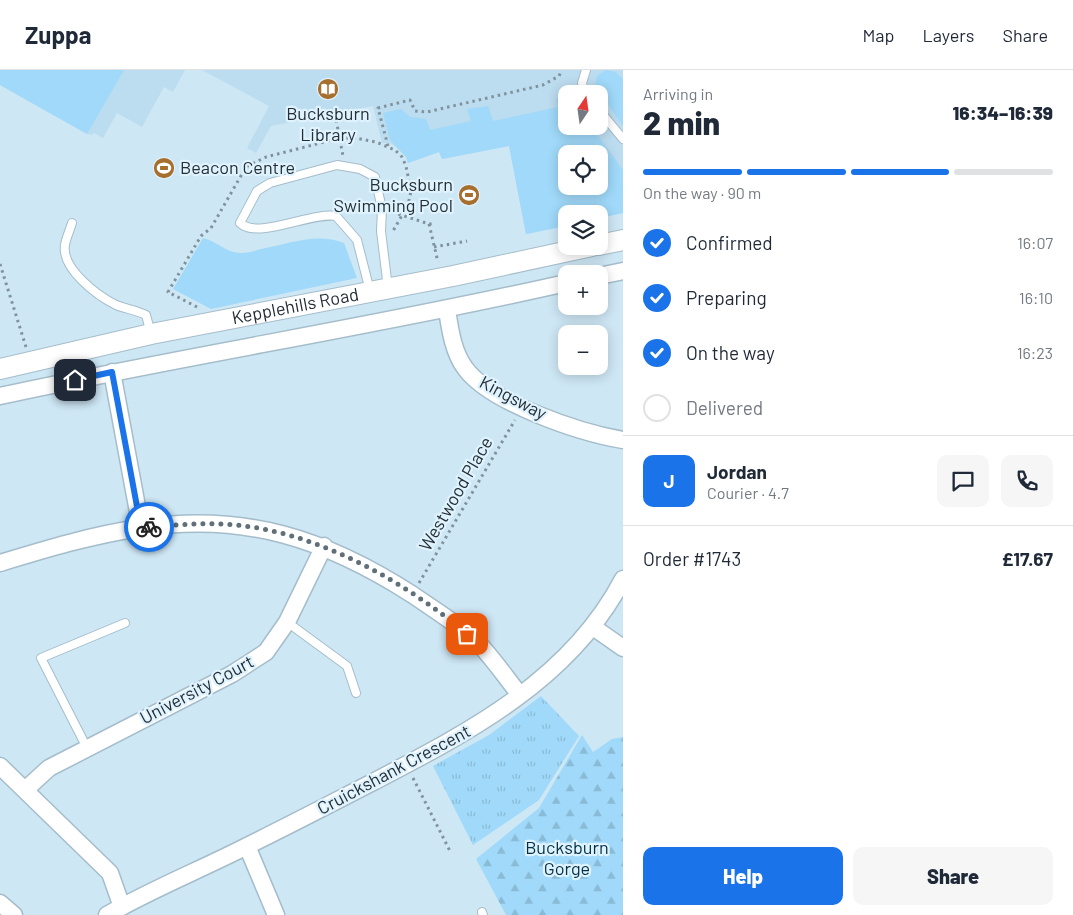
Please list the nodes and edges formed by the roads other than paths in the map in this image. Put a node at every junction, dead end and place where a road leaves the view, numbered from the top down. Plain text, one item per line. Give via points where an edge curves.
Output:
1 (586, 70) edge
2 (583, 85) edge
3 (608, 121) edge
4 (623, 140) edge
5 (72, 223) dead end
6 (623, 240) edge
7 (608, 243) edge
8 (558, 253) edge
9 (623, 270) edge
10 (608, 274) edge
11 (558, 285) edge
12 (379, 290) junction
13 (447, 310) junction
14 (151, 334) junction
15 (0, 368) edge
16 (112, 372) junction
17 (0, 396) edge
18 (623, 440) edge
19 (141, 528) junction
20 (324, 546) junction
21 (0, 563) edge
22 (623, 579) edge
23 (287, 622) junction
24 (125, 623) dead end
25 (593, 627) junction
26 (623, 648) edge
27 (356, 693) dead end
28 (520, 695) junction
29 (87, 748) junction
30 (0, 766) edge
31 (25, 790) junction
32 (247, 846) junction
33 (0, 903) edge
34 (122, 907) junction
35 (14, 915) edge
36 (107, 915) edge
37 (276, 915) edge

1 - 2 lane
3 - 4 lane
5 - 14 lane via 64,246 66,258 75,273 101,296 118,306 146,315
6 - 7 street
8 - 12 street, Kepplehills Road
9 - 10 street
11 - 13 street, Kepplehills Road
12 - 12 lane via 357,240 336,216 325,214 258,230 246,228 240,223 257,191 270,183 337,166 360,169 375,177 382,209
12 - 14 street, Kepplehills Road
13 - 16 street, Kepplehills Road
13 - 18 street, Kingsway via 454,344 464,367 484,386 522,407 575,429
14 - 15 street, Kepplehills Road
16 - 17 street, Kepplehills Road
16 - 19 street
19 - 20 street via 237,525
19 - 21 street via 84,539
20 - 23 street, University Court
20 - 28 street via 381,574 467,634
22 - 25 street, Cruickshank Crescent
23 - 27 lane via 347,666
23 - 29 street, University Court via 266,652 250,664
24 - 29 lane via 41,658
25 - 26 street
25 - 28 street, Cruickshank Crescent via 555,668
28 - 32 street, Cruickshank Crescent via 479,725
29 - 31 street, University Court via 49,768
30 - 31 street
31 - 34 street via 110,873
32 - 34 street, Cruickshank Crescent
32 - 37 street
33 - 35 street
34 - 36 street, Cruickshank Crescent

